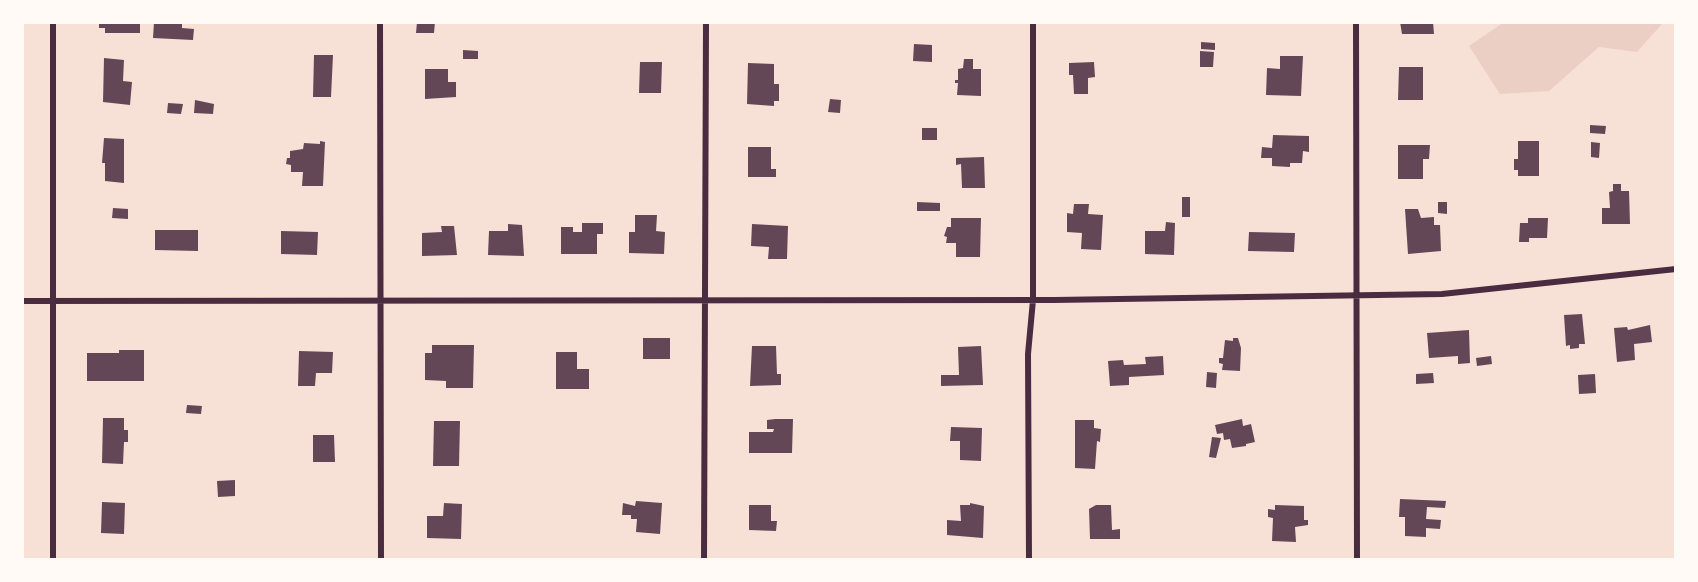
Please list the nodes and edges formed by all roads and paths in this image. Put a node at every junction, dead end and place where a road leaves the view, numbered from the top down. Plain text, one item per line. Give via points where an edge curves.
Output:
1 (53, 22) edge
2 (380, 22) edge
3 (706, 22) edge
4 (1033, 22) edge
5 (1356, 22) edge
6 (1676, 269) edge
7 (1357, 296) junction
8 (381, 300) junction
9 (704, 300) junction
10 (1033, 300) junction
11 (22, 301) edge
12 (52, 301) junction
13 (53, 560) edge
14 (381, 560) edge
15 (704, 560) edge
16 (1029, 560) edge
17 (1357, 560) edge

1 - 12 street
2 - 8 street
3 - 9 street
4 - 10 street
5 - 7 street
6 - 7 street via 1442,294
7 - 10 street
7 - 17 street
8 - 9 street
8 - 12 street
8 - 14 street
9 - 10 street
9 - 15 street
10 - 16 street via 1028,354
11 - 12 street
12 - 13 street

